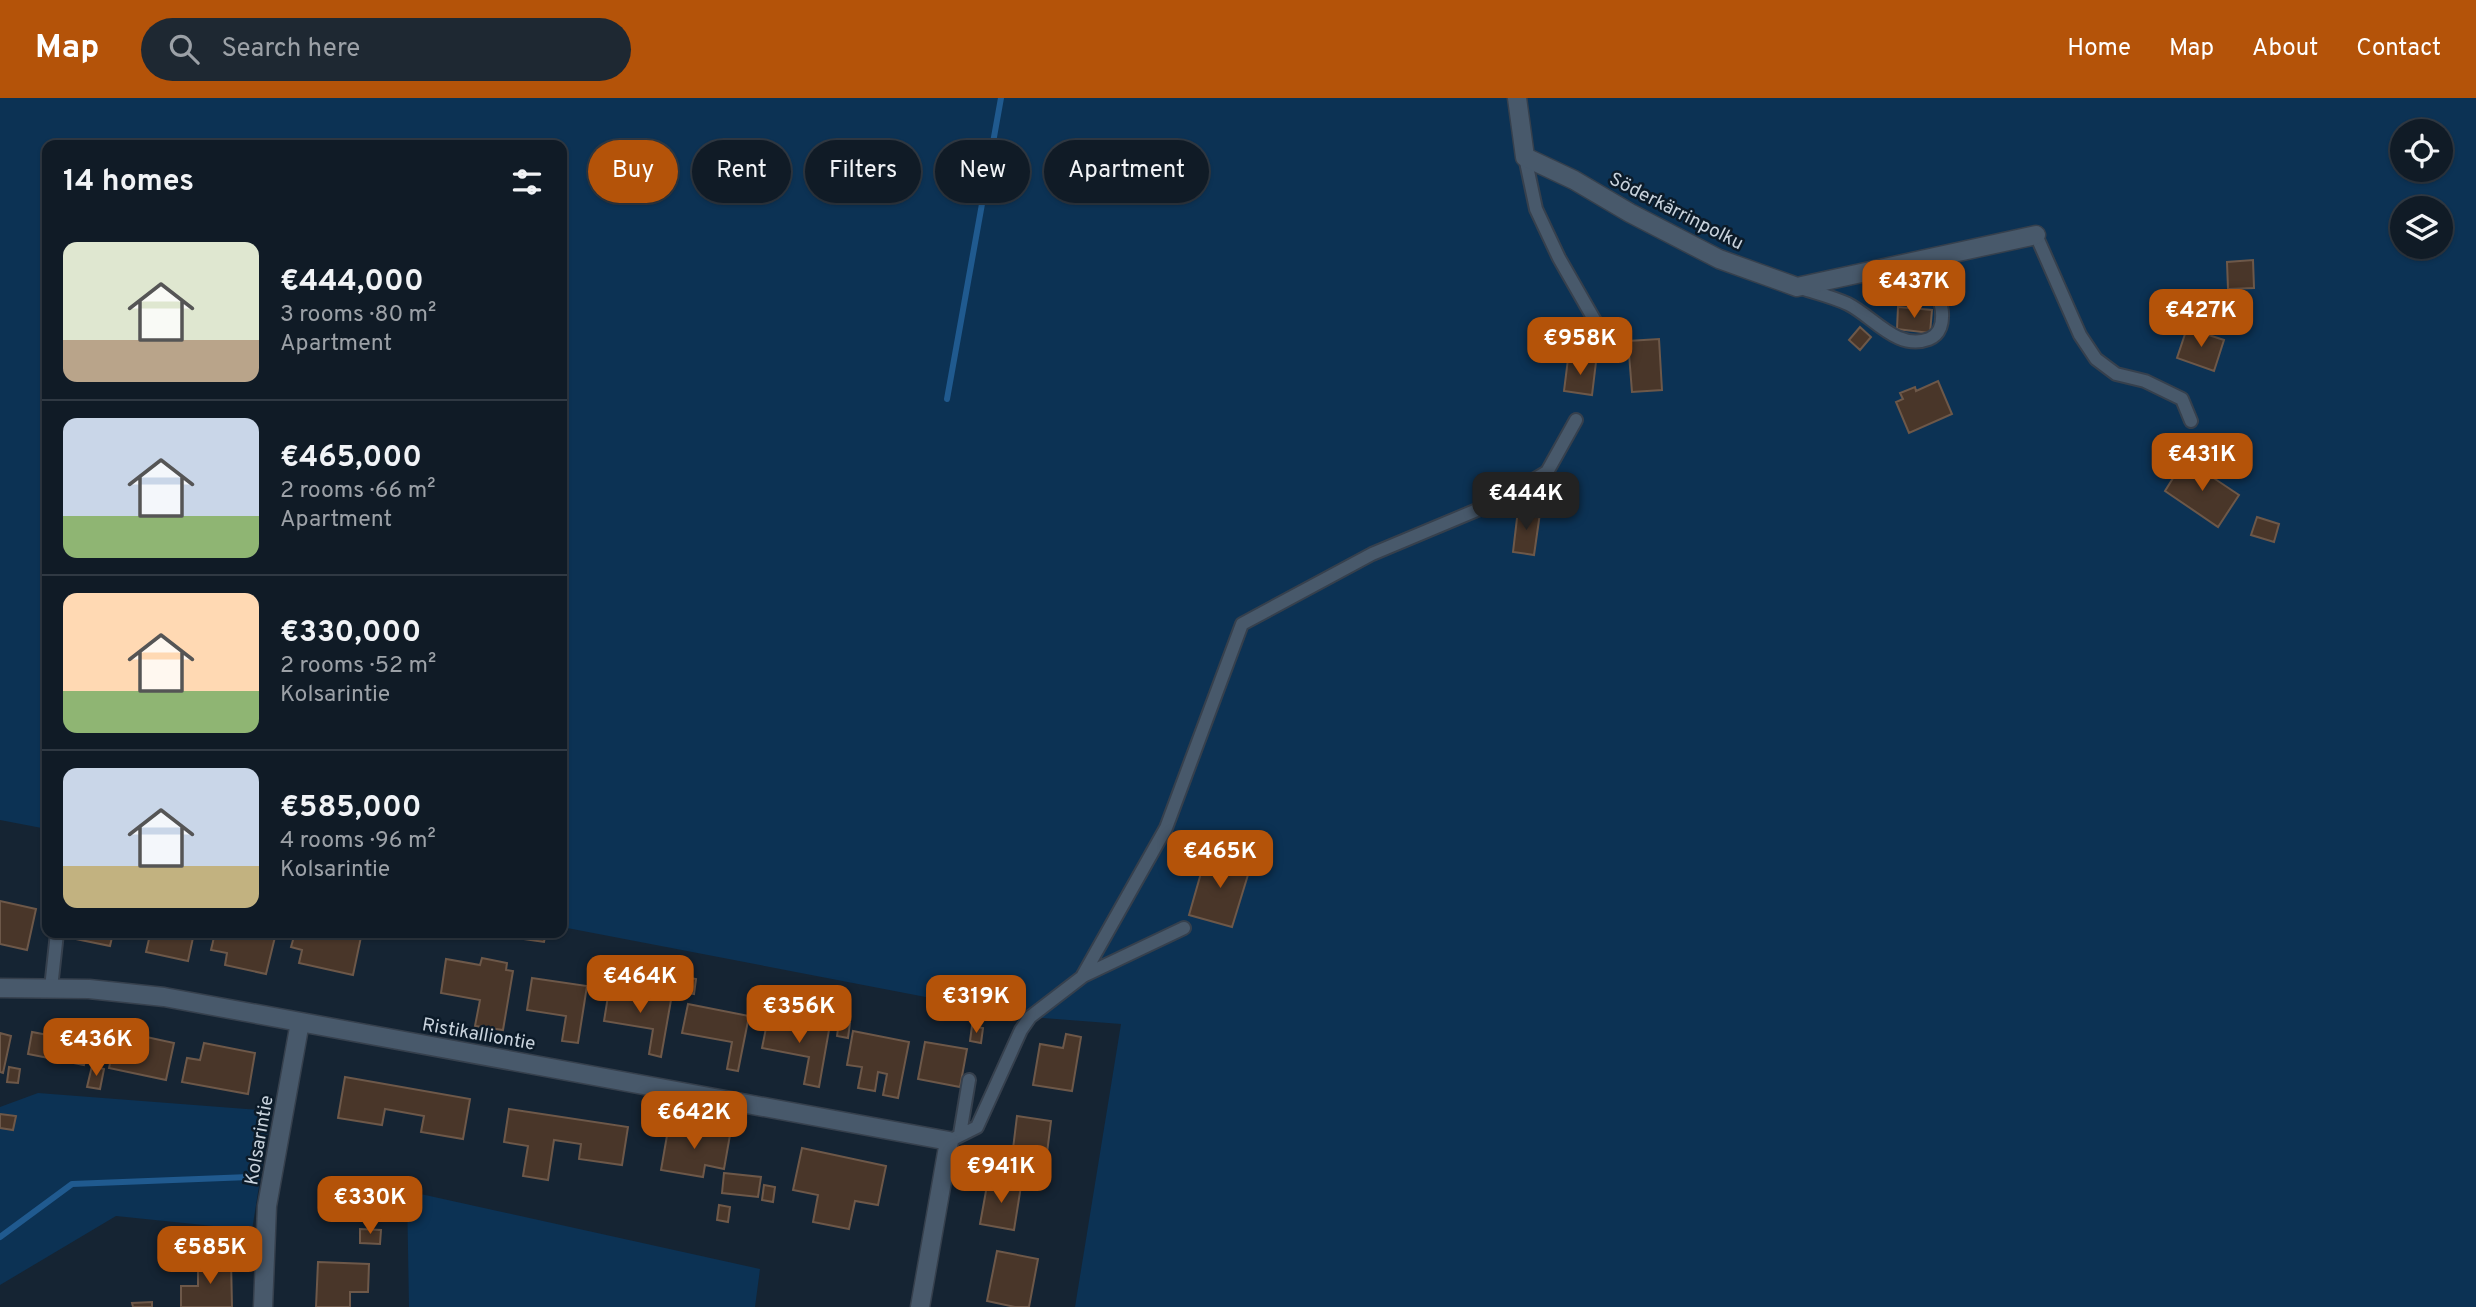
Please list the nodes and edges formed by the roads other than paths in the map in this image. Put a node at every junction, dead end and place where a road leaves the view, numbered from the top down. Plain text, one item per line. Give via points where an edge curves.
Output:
1 (1517, 98) edge
2 (1525, 157) junction
3 (2036, 235) joint
4 (1905, 263) junction
5 (1797, 287) junction
6 (1607, 342) dead end
7 (1576, 419) dead end
8 (2191, 421) dead end
9 (1184, 928) dead end
10 (56, 938) edge
11 (1082, 977) junction
12 (0, 988) edge
13 (51, 988) junction
14 (300, 1022) junction
15 (970, 1080) dead end
16 (954, 1137) junction
17 (263, 1307) edge
18 (920, 1307) edge

1 - 2 street
2 - 5 street, Söderkärrinpolku via 1719,259
2 - 6 lane via 1536,209
3 - 4 street
3 - 8 lane via 2080,335 2096,359 2116,374 2145,381 2182,399
4 - 5 street
4 - 5 lane via 1927,275 1940,293 1940,328 1932,338 1919,342 1902,341 1847,303
7 - 11 lane via 1547,472 1496,502 1372,554 1242,624 1166,828
9 - 11 lane
10 - 13 lane
11 - 16 lane via 1030,1017 977,1127
12 - 13 street, Ristikalliontie
13 - 14 street, Ristikalliontie via 164,997
14 - 16 street, Ristikalliontie
14 - 17 street, Kolsarintie via 267,1206
15 - 16 lane
16 - 18 street

